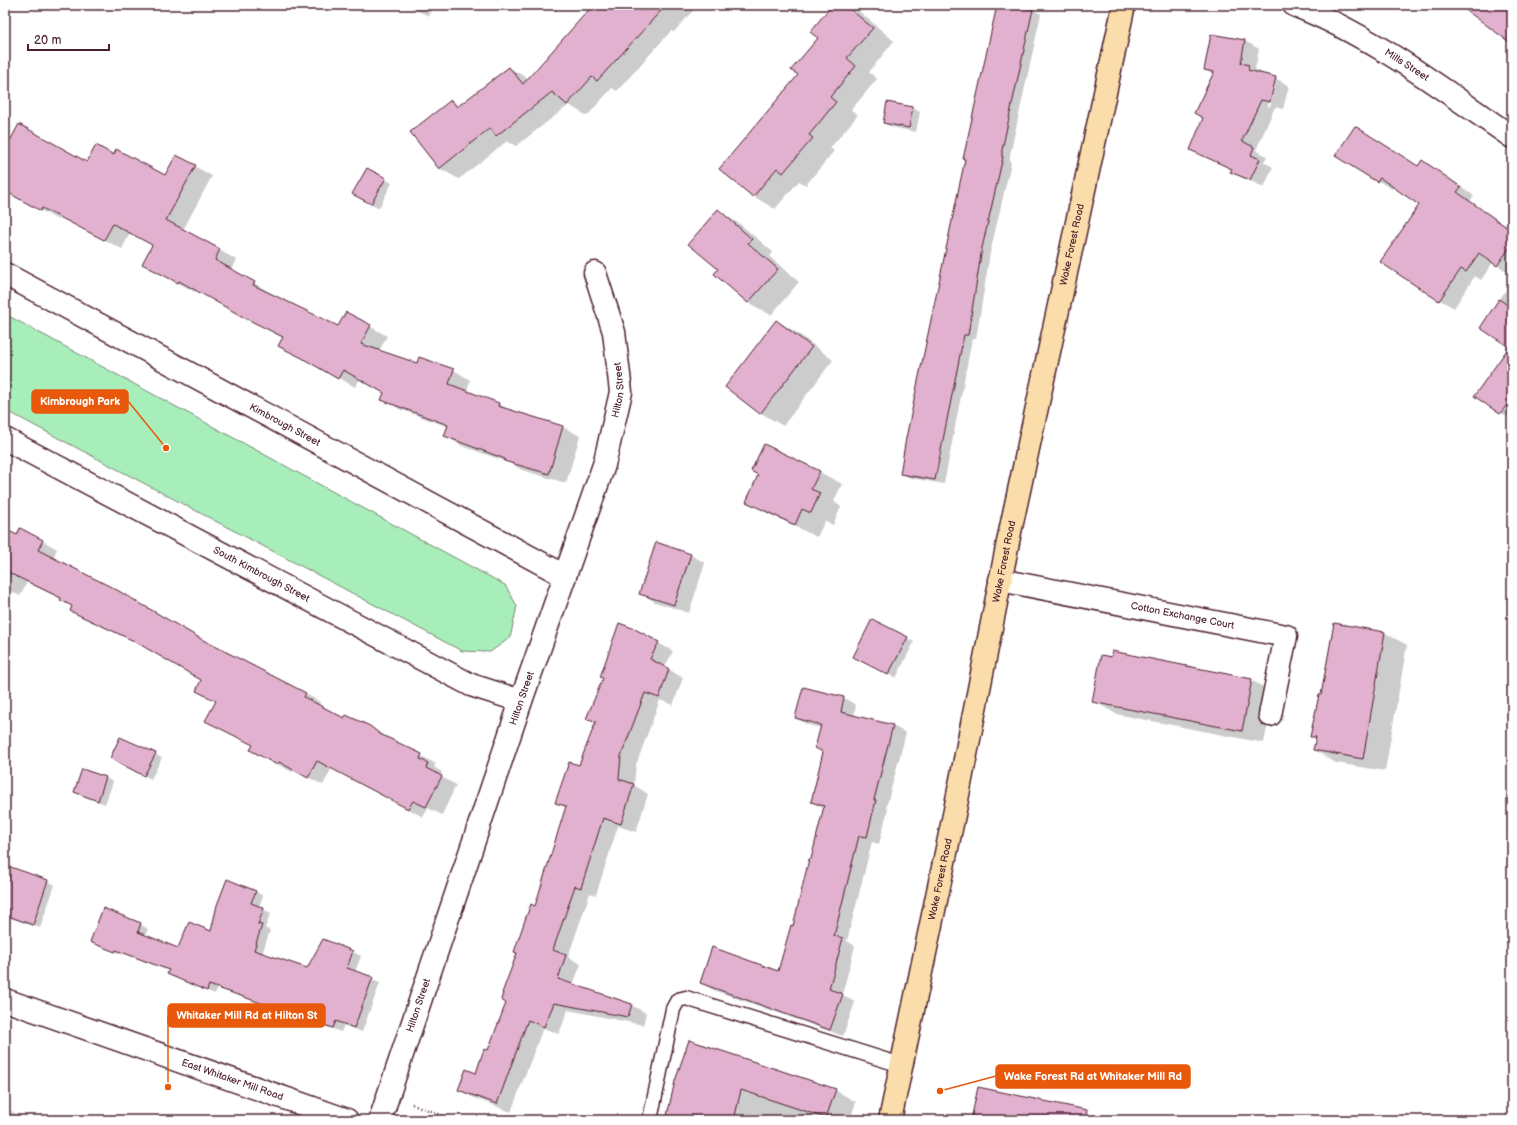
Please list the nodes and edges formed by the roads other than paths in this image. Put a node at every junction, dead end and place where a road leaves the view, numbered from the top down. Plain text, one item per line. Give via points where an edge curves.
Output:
1 (1124, 5) edge
2 (1294, 5) edge
3 (1512, 137) edge
4 (595, 272) dead end
5 (5, 274) edge
6 (5, 439) edge
7 (566, 576) junction
8 (1000, 580) junction
9 (521, 701) junction
10 (1270, 715) dead end
11 (5, 1000) edge
12 (901, 1065) junction
13 (347, 1120) edge
14 (380, 1120) edge
15 (650, 1120) edge
16 (890, 1120) edge

1 - 8 main road, Wake Forest Road
2 - 3 street, Mills Street via 1342,26 1389,54
4 - 7 street, Hilton Street via 614,332 621,392 604,465
5 - 7 street, Kimbrough Street
6 - 9 street, South Kimbrough Street via 471,685
7 - 9 street, Hilton Street
8 - 10 street, Cotton Exchange Court via 1286,636
8 - 12 main road, Wake Forest Road via 957,803
9 - 14 street, Hilton Street
11 - 13 street, East Whitaker Mill Road
12 - 15 lane via 686,998 678,1000 673,1009
12 - 16 main road, Wake Forest Road

